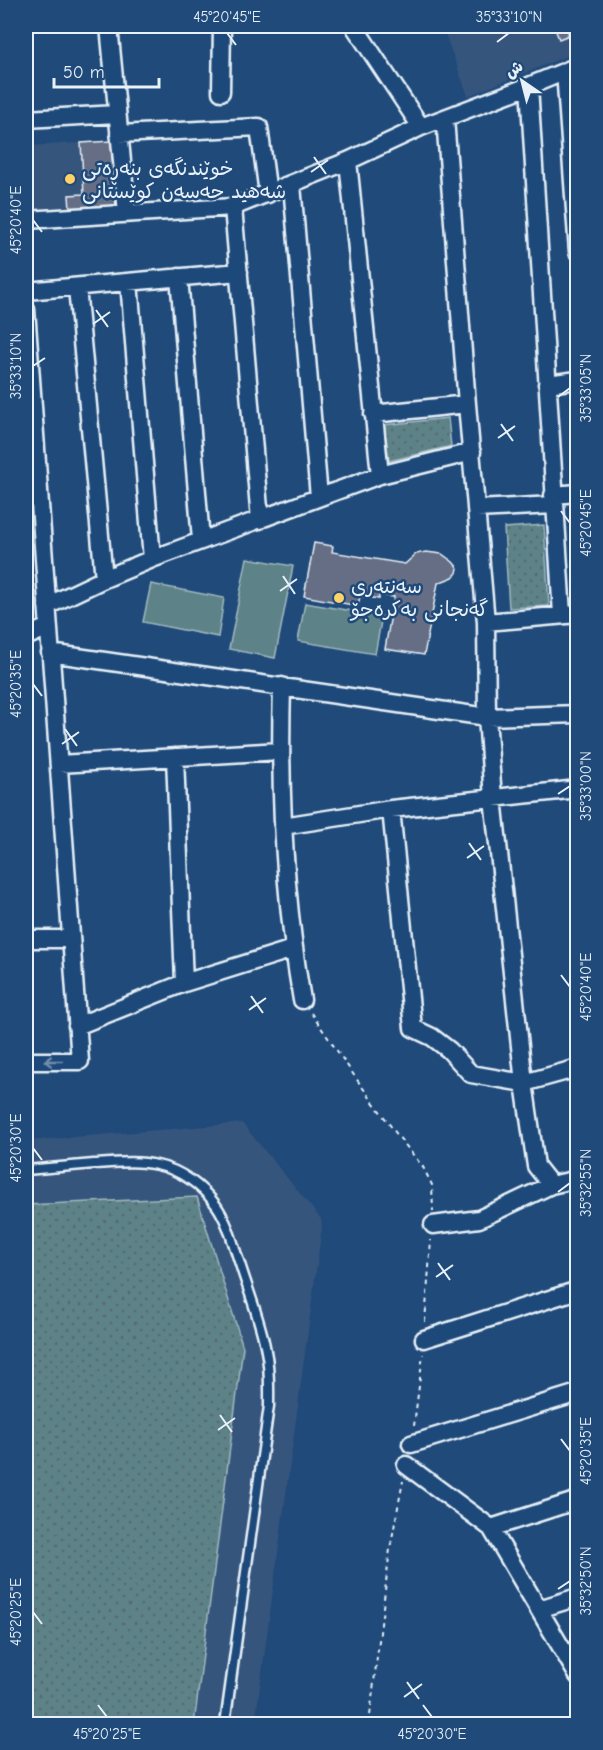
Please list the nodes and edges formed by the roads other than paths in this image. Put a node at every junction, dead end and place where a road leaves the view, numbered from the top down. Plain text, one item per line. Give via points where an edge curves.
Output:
1 (109, 26) edge
2 (222, 26) edge
3 (354, 26) edge
4 (571, 68) edge
5 (530, 86) junction
6 (221, 92) dead end
7 (117, 114) junction
8 (445, 118) junction
9 (26, 119) edge
10 (421, 127) junction
11 (119, 134) junction
12 (348, 161) junction
13 (292, 185) junction
14 (268, 194) junction
15 (233, 207) junction
16 (127, 213) junction
17 (26, 220) edge
18 (578, 252) edge
19 (238, 272) junction
20 (179, 277) junction
21 (129, 282) junction
22 (77, 286) junction
23 (26, 291) edge
24 (26, 309) edge
25 (27, 334) edge
26 (578, 380) edge
27 (548, 384) junction
28 (466, 404) junction
29 (373, 414) junction
30 (472, 452) junction
31 (380, 475) junction
32 (578, 493) edge
33 (319, 497) junction
34 (553, 500) junction
35 (476, 508) junction
36 (260, 520) junction
37 (201, 540) junction
38 (152, 559) junction
39 (104, 579) junction
40 (47, 606) junction
41 (569, 614) edge
42 (486, 622) junction
43 (48, 627) junction
44 (26, 637) edge
45 (50, 653) junction
46 (282, 686) junction
47 (578, 714) edge
48 (487, 717) junction
49 (280, 751) junction
50 (175, 757) junction
51 (59, 764) junction
52 (578, 789) edge
53 (493, 798) junction
54 (391, 809) junction
55 (283, 826) junction
56 (26, 939) edge
57 (71, 939) junction
58 (293, 949) junction
59 (184, 983) junction
60 (302, 1000) road end
61 (77, 1026) junction
62 (26, 1061) edge
63 (578, 1068) edge
64 (524, 1083) junction
65 (26, 1170) edge
66 (578, 1179) edge
67 (551, 1185) junction
68 (433, 1225) road end
69 (578, 1290) edge
70 (424, 1339) road end
71 (578, 1393) edge
72 (411, 1444) road end
73 (406, 1465) road end
74 (578, 1500) edge
75 (491, 1528) junction
76 (578, 1597) edge
77 (538, 1609) junction
78 (578, 1676) edge
79 (225, 1725) edge

1 - 7 street
2 - 6 street
3 - 10 street
4 - 5 street
4 - 18 street
5 - 8 street
5 - 27 street
7 - 9 street
7 - 11 street
8 - 10 street
8 - 28 street
10 - 12 street
11 - 14 street via 259,127
11 - 16 street
12 - 13 street
12 - 29 street
13 - 14 street
13 - 33 street
14 - 15 street
15 - 16 street
15 - 19 street
16 - 17 street
19 - 20 street
19 - 36 street
20 - 21 street
20 - 37 street
21 - 22 street
21 - 38 street
22 - 23 street
22 - 39 street
24 - 25 street
25 - 40 street
26 - 27 street
27 - 34 street
28 - 29 street
28 - 30 street
29 - 31 street
30 - 31 street
30 - 35 street
31 - 33 street
32 - 34 street
33 - 36 street
34 - 35 street
34 - 41 street
35 - 42 street
36 - 37 street
37 - 38 street
38 - 39 street
39 - 40 street
40 - 43 street
41 - 42 street
42 - 48 street
43 - 44 street
43 - 45 street
45 - 46 street
45 - 51 street
46 - 48 street
46 - 49 street
47 - 48 street
48 - 53 street
49 - 50 street
49 - 55 street
50 - 51 street
50 - 59 street
51 - 57 street
52 - 53 street
53 - 54 street
53 - 64 street
54 - 55 street
54 - 64 street via 413,1028 432,1036 471,1074
55 - 58 street
56 - 57 street
57 - 61 street
58 - 59 street
58 - 60 street
59 - 61 street
61 -> 62 street via 80,1061
63 - 64 street
64 - 67 street via 536,1166
65 - 79 lane via 120,1162 159,1165 194,1182 207,1194 231,1238 267,1353 269,1406
66 - 67 street
67 - 68 street via 479,1219
69 - 70 street
71 - 72 street
73 - 75 street
74 - 75 street
75 - 77 street
76 - 77 street
77 - 78 street

